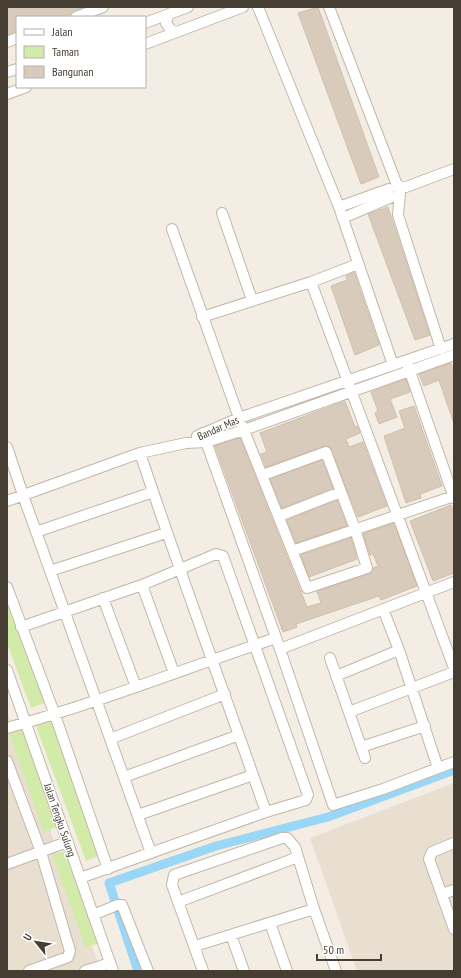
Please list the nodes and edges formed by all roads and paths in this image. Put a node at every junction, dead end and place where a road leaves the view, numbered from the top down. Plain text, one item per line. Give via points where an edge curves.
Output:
1 (103, 7) edge
2 (188, 7) edge
3 (243, 7) edge
4 (258, 7) edge
5 (329, 7) edge
6 (172, 13) junction
7 (79, 16) edge
8 (146, 23) edge
9 (176, 32) junction
10 (146, 44) edge
11 (23, 88) edge
12 (7, 94) edge
13 (454, 169) edge
14 (397, 190) junction
15 (339, 207) junction
16 (222, 213) dead end
17 (343, 218) junction
18 (172, 229) dead end
19 (358, 264) junction
20 (311, 282) junction
21 (252, 300) junction
22 (202, 317) junction
23 (454, 344) edge
24 (441, 349) junction
25 (454, 355) edge
26 (406, 360) junction
27 (393, 365) junction
28 (409, 371) junction
29 (347, 381) junction
30 (352, 393) junction
31 (239, 418) junction
32 (244, 430) junction
33 (204, 437) junction
34 (7, 447) edge
35 (140, 453) junction
36 (263, 475) junction
37 (153, 492) junction
38 (341, 492) junction
39 (22, 494) junction
40 (454, 496) edge
41 (7, 501) edge
42 (279, 516) junction
43 (397, 516) junction
44 (355, 529) junction
45 (36, 532) junction
46 (166, 533) junction
47 (292, 551) junction
48 (178, 569) junction
49 (50, 571) junction
50 (454, 582) edge
51 (142, 584) junction
52 (7, 587) edge
53 (426, 591) junction
54 (103, 598) junction
55 (383, 609) junction
56 (64, 611) junction
57 (21, 627) junction
58 (276, 638) junction
59 (256, 645) junction
60 (280, 648) junction
61 (399, 650) junction
62 (330, 658) dead end
63 (213, 660) junction
64 (454, 668) edge
65 (7, 670) edge
66 (454, 672) edge
67 (174, 673) junction
68 (336, 676) junction
69 (136, 687) junction
70 (412, 689) junction
71 (225, 694) junction
72 (97, 702) junction
73 (349, 712) junction
74 (55, 715) junction
75 (27, 723) junction
76 (425, 726) junction
77 (7, 728) edge
78 (239, 735) junction
79 (110, 739) junction
80 (361, 747) junction
81 (365, 758) dead end
82 (7, 761) edge
83 (454, 762) edge
84 (438, 768) junction
85 (253, 775) junction
86 (124, 777) junction
87 (266, 812) junction
88 (138, 815) junction
89 (67, 842) junction
90 (454, 843) edge
91 (41, 852) junction
92 (151, 853) junction
93 (298, 857) junction
94 (7, 864) edge
95 (108, 869) junction
96 (80, 878) junction
97 (454, 890) edge
98 (442, 894) junction
99 (178, 902) junction
100 (314, 909) junction
101 (94, 915) junction
102 (270, 923) junction
103 (454, 929) edge
104 (231, 935) junction
105 (195, 946) junction
106 (112, 967) edge
107 (29, 971) edge
108 (85, 971) edge
109 (148, 971) edge
110 (203, 971) edge
111 (244, 971) edge
112 (287, 971) edge
113 (336, 971) edge

1 - 7 street
2 - 6 street
3 - 9 street
4 - 15 street
5 - 14 street
6 - 8 street
6 - 9 street via 166,23
9 - 10 street
11 - 12 street
13 - 14 street
14 - 15 street
14 - 17 street
14 - 24 street via 398,215
15 - 17 street
16 - 21 street
17 - 19 street
18 - 22 street
19 - 20 street
19 - 27 street
20 - 21 street
20 - 29 street
21 - 22 street
22 - 31 street
23 - 24 street, Bandar Mas
24 - 26 street, Bandar Mas
25 - 28 street, Bandar Mas
26 - 27 street, Bandar Mas
26 - 28 street
27 - 29 street, Bandar Mas
28 - 30 street, Bandar Mas
28 - 40 street
29 - 30 street
29 - 31 street, Bandar Mas
30 - 32 street, Bandar Mas
30 - 43 street
31 - 32 street
31 - 33 street, Bandar Mas
32 - 33 street, Bandar Mas
32 - 36 street
33 - 35 street, Bandar Mas
33 - 58 street
34 - 39 street
35 - 37 street
35 - 39 street, Bandar Mas
36 - 38 street via 325,452
36 - 42 street
37 - 45 street
37 - 46 street
38 - 42 street
38 - 44 street
39 - 41 street, Bandar Mas
39 - 45 street
40 - 43 street
42 - 47 street
43 - 44 street
43 - 53 street
44 - 47 street
44 - 47 street via 367,568 308,589
45 - 49 street
46 - 48 street
46 - 49 street
48 - 51 street
48 - 59 street via 216,554 223,556
48 - 63 street
49 - 56 street
50 - 53 street
51 - 54 street
51 - 67 street
52 - 57 street
53 - 55 street
53 - 64 street
54 - 56 street
54 - 69 street
55 - 60 street
55 - 61 street
56 - 57 street
56 - 72 street
57 - 74 street
58 - 59 street
58 - 60 street
59 - 63 street
59 - 87 street via 308,795 306,800
60 - 84 street via 333,806
61 - 68 street
61 - 70 street
62 - 68 street
63 - 67 street
63 - 71 street
65 - 75 street, Jalan Tengku Sulung
66 - 70 street
67 - 69 street
68 - 73 street
69 - 72 street
70 - 73 street
70 - 76 street
71 - 78 street
71 - 79 street
72 - 74 street
72 - 79 street
73 - 80 street
74 - 75 street
74 - 95 street
75 - 77 street
75 - 89 street, Jalan Tengku Sulung
76 - 80 street
76 - 84 street
78 - 85 street
78 - 86 street
79 - 86 street
80 - 81 street
82 - 91 street
83 - 84 street
85 - 87 street
85 - 88 street
86 - 88 street
87 - 92 street
88 - 92 street
89 - 91 street
89 - 96 street, Jalan Tengku Sulung
90 - 98 street via 432,852 429,859
91 - 94 street
91 - 107 street via 70,951 68,957
92 - 95 street
93 - 99 street
93 - 99 street via 295,847 286,838 282,838 174,875 172,885
93 - 100 street
95 - 96 street
96 - 101 street, Jalan Tengku Sulung
97 - 98 street
98 - 103 street
99 - 105 street
100 - 102 street
100 - 113 street
101 - 106 street, Jalan Tengku Sulung
101 - 109 street via 117,905 122,906
102 - 104 street
102 - 112 street
104 - 105 street
104 - 111 street
105 - 110 street
106 - 108 street

